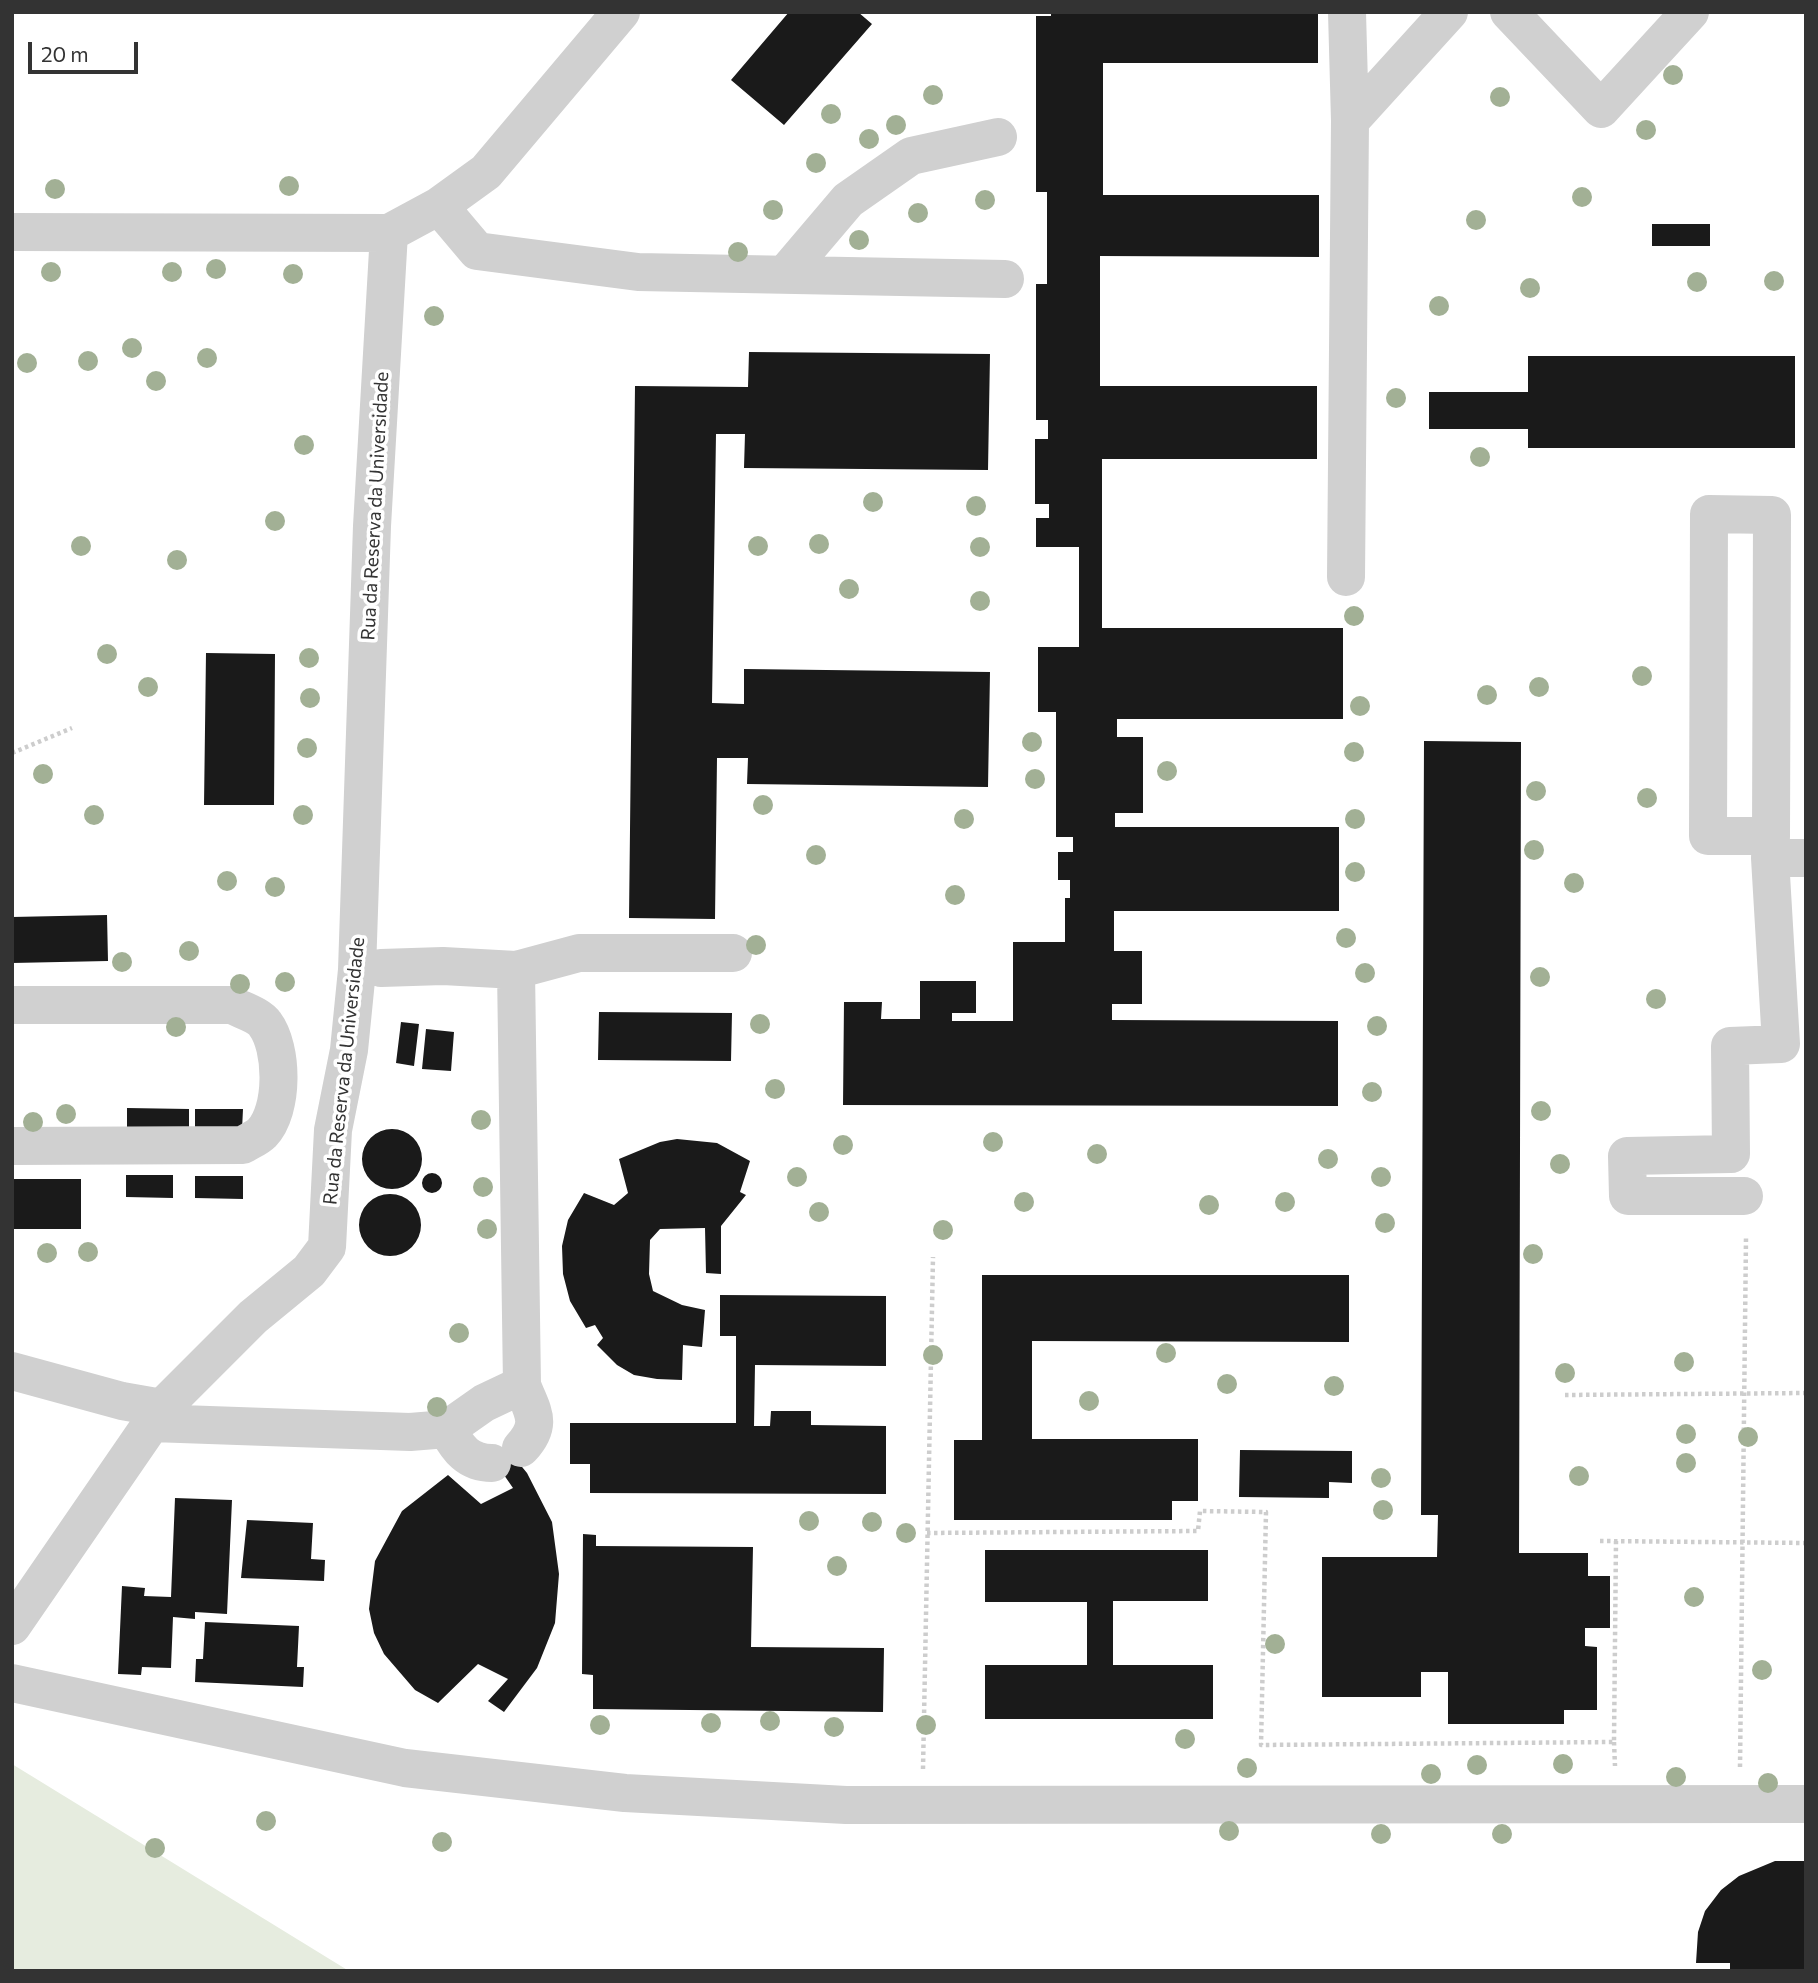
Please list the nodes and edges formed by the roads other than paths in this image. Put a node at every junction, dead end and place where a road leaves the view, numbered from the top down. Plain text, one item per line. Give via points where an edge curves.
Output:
1 (621, 12) edge
2 (1347, 12) edge
3 (1449, 12) edge
4 (1509, 12) edge
5 (1690, 12) edge
6 (1350, 121) junction
7 (998, 137) dead end
8 (439, 206) junction
9 (12, 232) edge
10 (389, 233) junction
11 (786, 272) junction
12 (1005, 279) dead end
13 (1346, 577) dead end
14 (1782, 851) edge
15 (733, 953) dead end
16 (381, 968) dead end
17 (516, 970) junction
18 (12, 1005) edge
19 (12, 1146) edge
20 (1744, 1196) dead end
21 (12, 1371) edge
22 (522, 1385) junction
23 (157, 1415) junction
24 (447, 1429) junction
25 (12, 1626) edge
26 (12, 1683) edge
27 (1806, 1804) edge

1 - 8 lane via 486,172
2 - 6 lane
3 - 6 lane
4 - 5 lane via 1601,110
6 - 13 lane
7 - 11 lane via 911,156 848,200
8 - 10 lane
8 - 11 lane via 477,251 638,272
9 - 10 lane
10 - 23 lane, Rua da Reserva da Universidade via 372,526 357,970 334,1130 327,1247 309,1271 253,1317
11 - 12 lane
14 - 14 lane via 1772,514 1709,514 1708,836
14 - 20 lane via 1781,1044 1730,1046 1731,1154 1628,1156 1628,1196
15 - 17 lane via 579,953
16 - 17 lane
17 - 22 lane
18 - 19 lane via 232,1005 264,1021 274,1042 279,1075 274,1108 262,1133 243,1145
21 - 23 lane
22 - 24 lane via 484,1403
22 - 24 lane via 535,1413 534,1426 507,1456 477,1464 454,1443
23 - 24 lane via 410,1432
23 - 25 lane, Rua da Reserva da Universidade
26 - 27 lane via 405,1768 625,1793 846,1805

